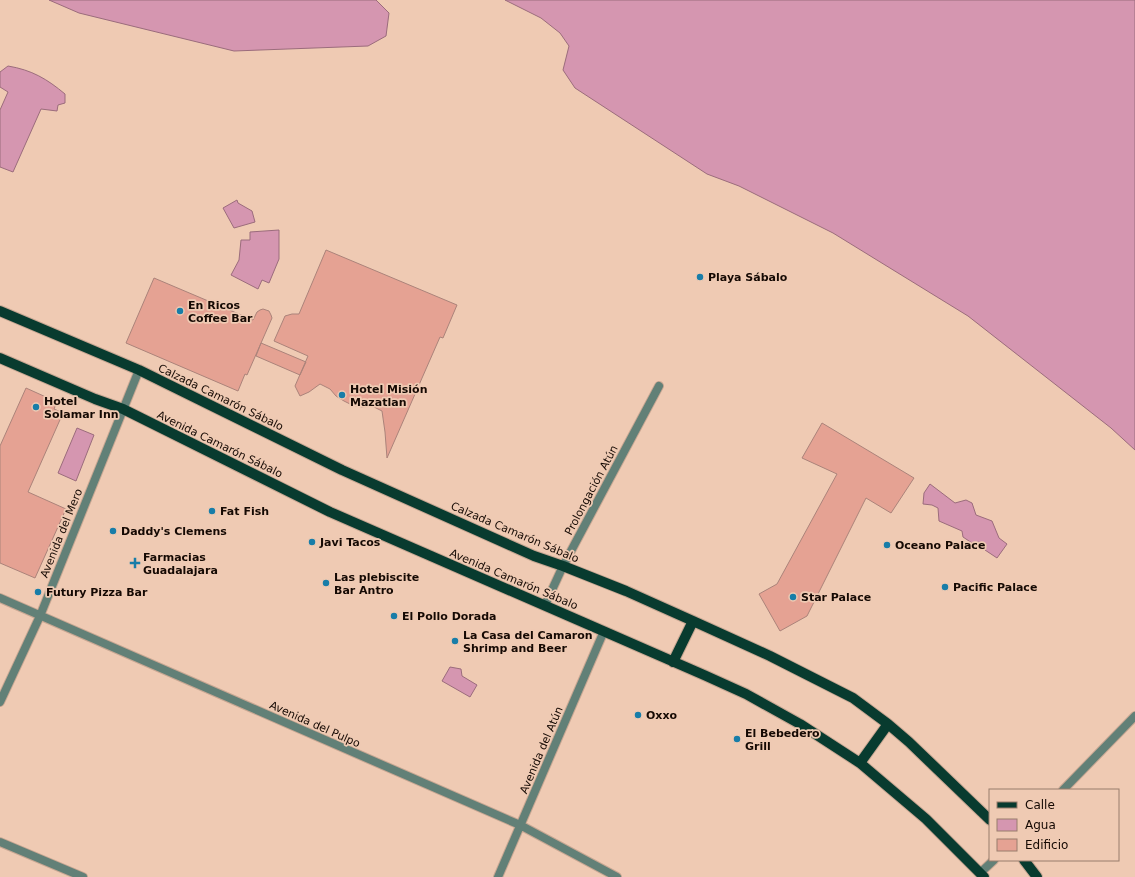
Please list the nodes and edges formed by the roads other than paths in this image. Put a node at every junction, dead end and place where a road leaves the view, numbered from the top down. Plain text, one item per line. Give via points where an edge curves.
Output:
1 (0, 311) edge
2 (0, 358) edge
3 (139, 370) junction
4 (659, 386) dead end
5 (122, 409) junction
6 (563, 566) junction
7 (0, 598) edge
8 (545, 605) junction
9 (40, 616) junction
10 (693, 621) junction
11 (604, 631) junction
12 (673, 662) junction
13 (0, 702) edge
14 (1133, 721) edge
15 (888, 724) junction
16 (860, 763) junction
17 (1064, 789) edge
18 (989, 819) edge
19 (520, 825) junction
20 (0, 842) edge
21 (993, 861) edge
22 (1025, 861) edge
23 (982, 875) edge
24 (83, 877) edge
25 (498, 877) edge
26 (617, 877) edge
27 (1037, 877) edge

1 - 3 main road, Calzada Camarón Sábalo
2 - 5 main road, Avenida Camarón Sábalo
3 - 5 street, Avenida del Mero
3 - 6 main road, Calzada Camarón Sábalo via 342,470 534,556
4 - 6 street, Prolongación Atún
5 - 8 main road, Avenida Camarón Sábalo via 330,512
5 - 9 street, Avenida del Mero
6 - 8 street, Prolongación Atún
6 - 10 main road, Calzada Camarón Sábalo
7 - 9 street, Avenida del Pulpo
8 - 11 main road, Avenida Camarón Sábalo
9 - 13 street, Avenida del Mero
9 - 19 street, Avenida del Pulpo
10 - 12 main road
10 - 15 main road, Calzada Camarón Sábalo via 853,698
11 - 12 main road, Avenida Camarón Sábalo
11 - 19 street, Avenida del Atún
12 - 16 main road, Avenida Camarón Sábalo via 704,674 760,702 800,724
14 - 17 street
15 - 16 main road
15 - 18 main road, Calzada Camarón Sábalo
16 - 23 main road, Avenida Camarón Sábalo via 926,819
19 - 25 street, Avenida del Atún
19 - 26 street, Avenida del Pulpo
20 - 24 street
21 - 23 street
22 - 27 main road

